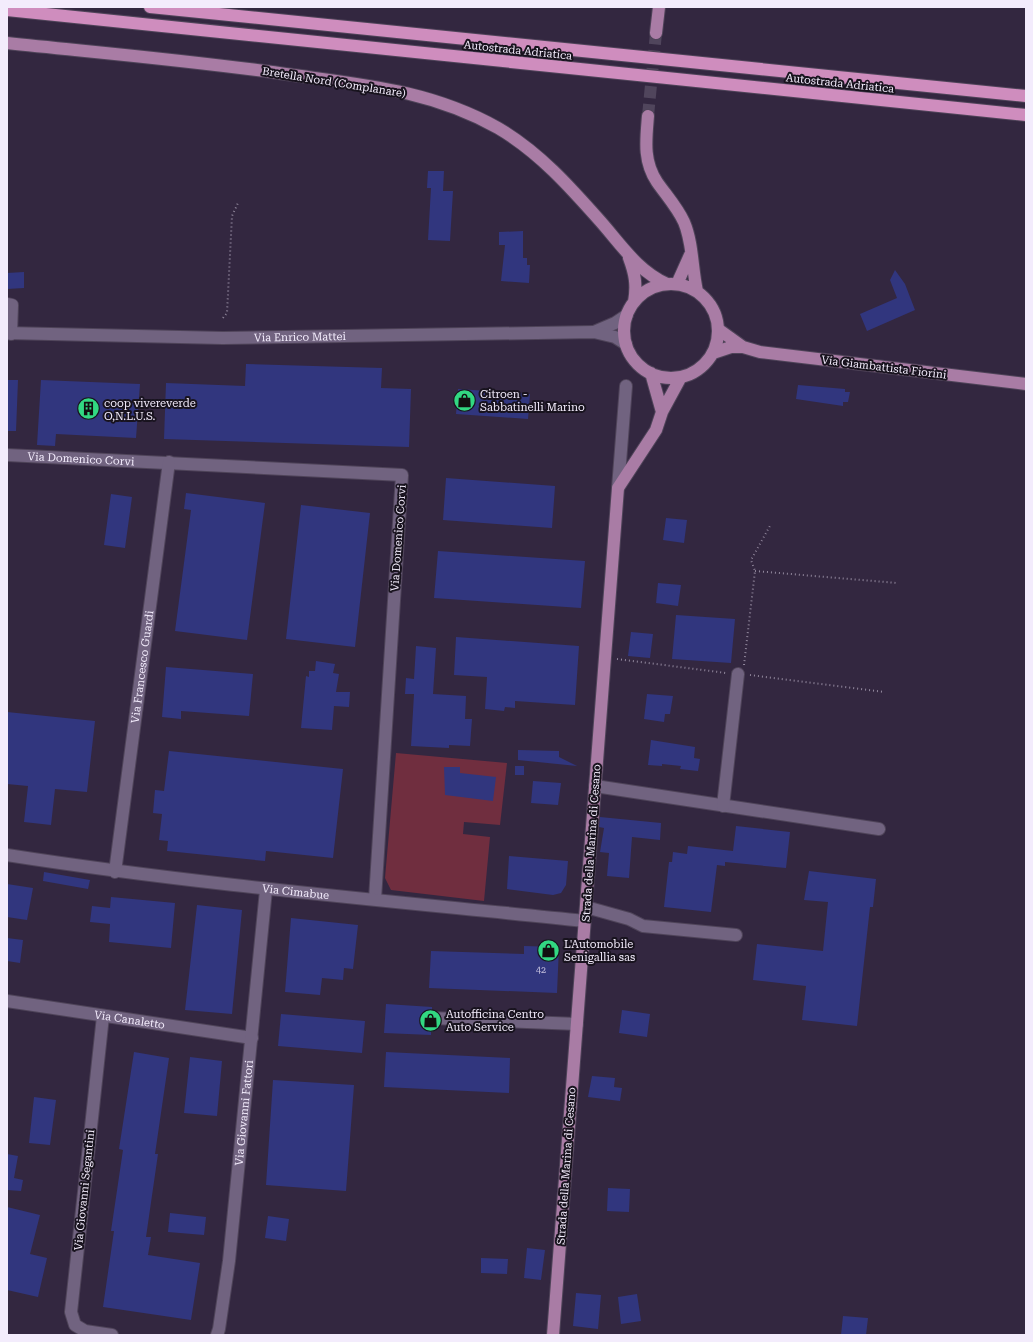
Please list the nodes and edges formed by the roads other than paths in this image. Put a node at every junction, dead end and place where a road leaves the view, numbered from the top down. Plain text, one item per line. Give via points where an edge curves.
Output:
1 (150, 7) edge
2 (659, 7) edge
3 (7, 10) edge
4 (656, 33) tunnel mouth
5 (7, 43) edge
6 (1026, 96) edge
7 (1026, 115) edge
8 (648, 116) tunnel mouth
9 (691, 252) junction
10 (627, 255) junction
11 (672, 284) junction
12 (697, 291) junction
13 (634, 302) junction
14 (7, 304) edge
15 (627, 315) junction
16 (718, 329) junction
17 (594, 332) junction
18 (9, 334) edge
19 (626, 344) junction
20 (743, 347) junction
21 (713, 353) junction
22 (651, 373) junction
23 (681, 377) junction
24 (1026, 384) edge
25 (626, 386) dead end
26 (662, 412) junction
27 (7, 455) edge
28 (169, 462) junction
29 (618, 488) junction
30 (741, 671) road end
31 (596, 786) junction
32 (723, 806) junction
33 (879, 829) dead end
34 (7, 855) edge
35 (115, 872) junction
36 (266, 890) junction
37 (375, 900) junction
38 (586, 907) junction
39 (585, 921) junction
40 (736, 935) dead end
41 (7, 1001) edge
42 (103, 1016) junction
43 (432, 1018) dead end
44 (577, 1024) junction
45 (252, 1038) junction
46 (112, 1335) edge
47 (217, 1335) edge
48 (553, 1335) edge

1 - 6 highway, Autostrada Adriatica
2 - 4 main road
3 - 7 highway, Autostrada Adriatica
5 - 10 main road, Bretella Nord (Complanare) via 255,69 392,88 449,104 498,128 538,156 577,194
8 - 9 main road via 645,146 648,163 656,181 684,222
9 - 11 main road
9 - 12 main road
10 - 11 main road, Bretella Nord (Complanare) via 646,272
10 - 13 main road, Bretella Nord (Complanare) via 634,271
11 - 12 main road
11 - 13 main road via 654,287
12 - 16 main road via 712,308
13 - 15 main road
14 - 18 street via 12,306
15 - 17 street, Via Enrico Mattei
15 - 19 main road via 624,330
16 - 20 main road, Via Giambattista Fiorini
16 - 21 main road
17 - 18 street, Via Enrico Mattei via 223,338
17 - 19 street, Via Enrico Mattei via 615,337
19 - 22 main road via 640,366
20 - 21 main road, Via Giambattista Fiorini via 731,347
20 - 24 main road, Via Giambattista Fiorini via 760,352
21 - 23 main road via 705,364
22 - 23 main road via 666,378
22 - 26 main road
23 - 26 main road, Strada della Marina di Cesano
25 - 29 street
26 - 29 main road, Strada della Marina di Cesano via 656,430
27 - 28 street, Via Domenico Corvi
28 - 35 street, Via Francesco Guardi
28 - 37 street, Via Domenico Corvi via 402,475
29 - 31 main road, Strada della Marina di Cesano
30 - 32 street
31 - 32 street
31 - 38 main road, Strada della Marina di Cesano
32 - 33 street
34 - 35 street, Via Cimabue
35 - 36 street, Via Cimabue
36 - 37 street, Via Cimabue
36 - 45 street, Via Giovanni Fattori
37 - 39 street, Via Cimabue
38 - 39 main road, Strada della Marina di Cesano
38 - 40 street via 629,919 643,926
39 - 44 main road, Strada della Marina di Cesano
41 - 42 street, Via Canaletto
42 - 45 street, Via Canaletto
42 - 46 street, Via Giovanni Segantini via 71,1312 75,1325 85,1331
43 - 44 street
44 - 48 main road, Strada della Marina di Cesano
45 - 47 street, Via Giovanni Fattori via 229,1261

